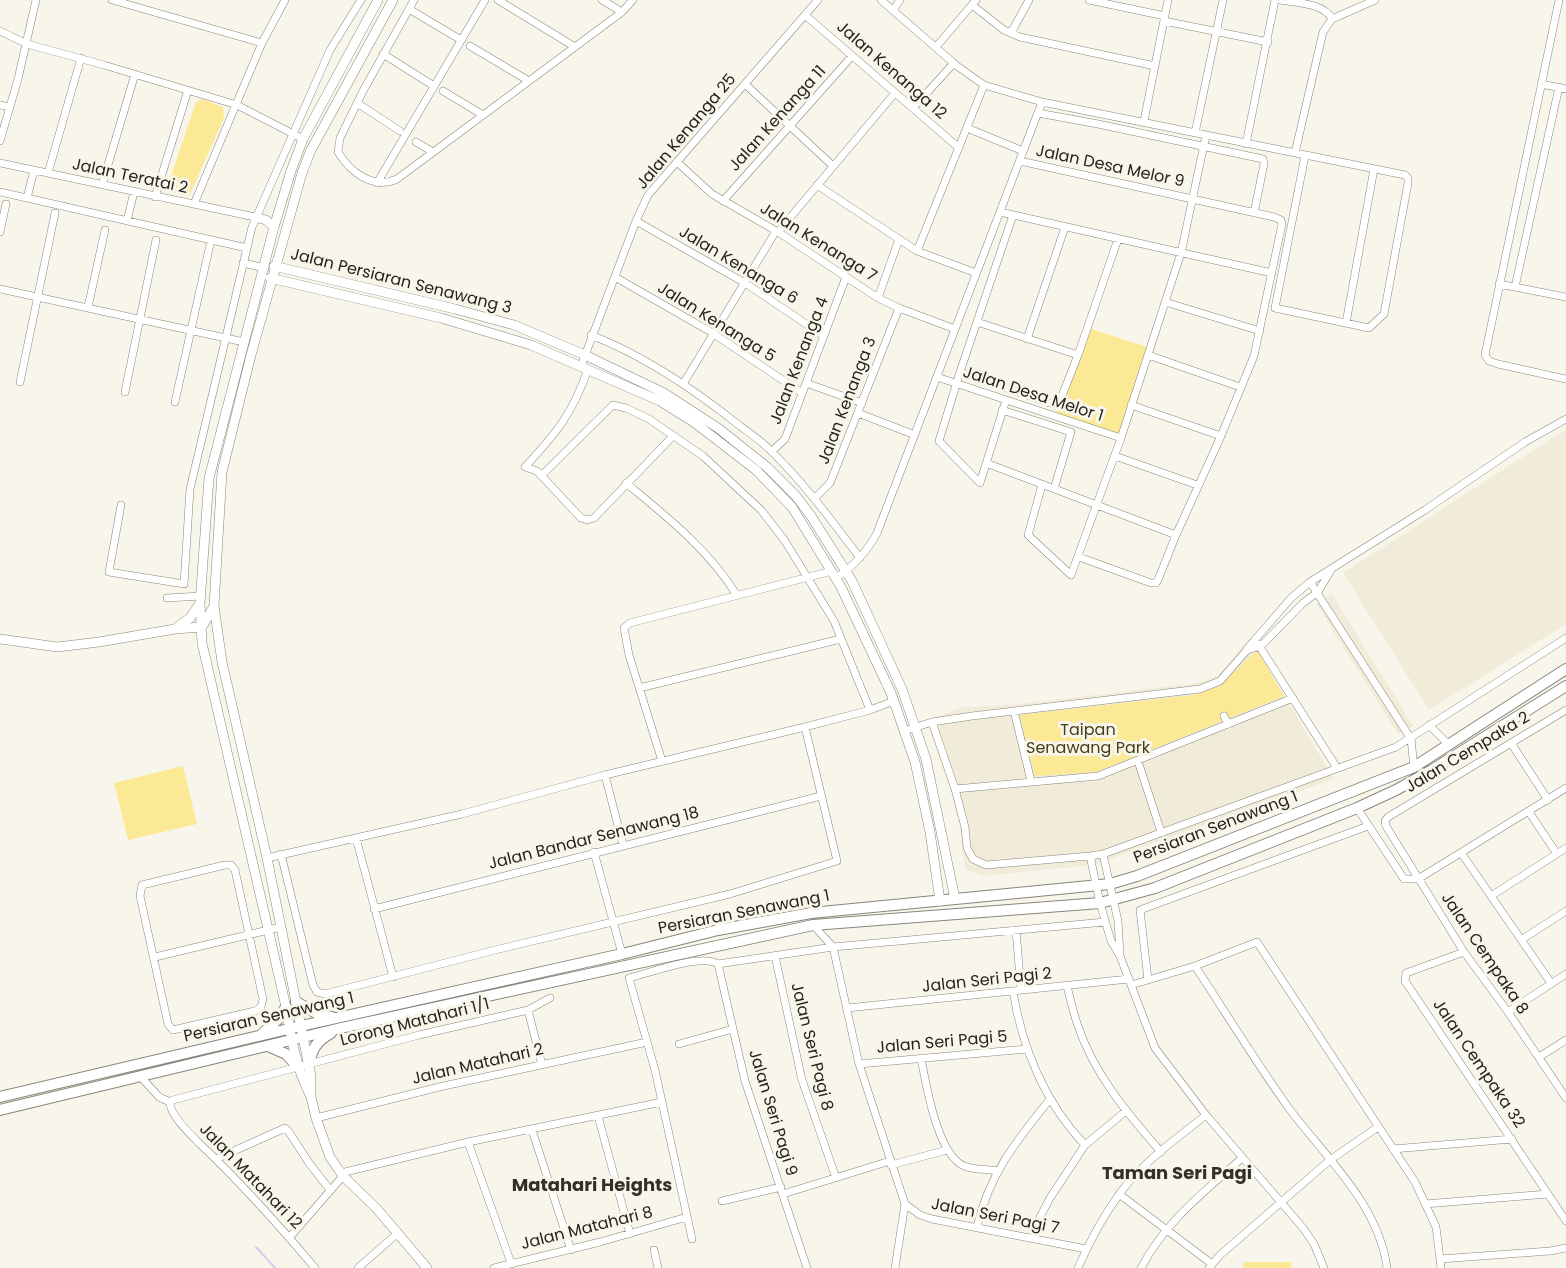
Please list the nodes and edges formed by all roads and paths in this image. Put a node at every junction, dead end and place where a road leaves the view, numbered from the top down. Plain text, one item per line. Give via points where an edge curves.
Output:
1 (36, 0) edge
2 (112, 0) edge
3 (285, 0) edge
4 (361, 0) edge
5 (378, 0) edge
6 (393, 0) edge
7 (414, 0) edge
8 (485, 0) edge
9 (498, 0) edge
10 (602, 0) edge
11 (633, 0) edge
12 (818, 0) edge
13 (881, 0) edge
14 (900, 0) edge
15 (1029, 0) edge
16 (1089, 0) edge
17 (1168, 0) edge
18 (1223, 0) edge
19 (1275, 0) edge
20 (1280, 0) edge
21 (1375, 0) edge
22 (1559, 0) edge
23 (1113, 2) edge
24 (974, 3) edge
25 (409, 9) junction
26 (892, 10) junction
27 (622, 12) junction
28 (805, 15) junction
29 (1556, 16) junction
30 (1165, 18) junction
31 (1566, 18) edge
32 (1332, 19) junction
33 (0, 31) edge
34 (1217, 32) junction
35 (1011, 33) junction
36 (461, 40) junction
37 (1268, 42) junction
38 (262, 43) junction
39 (27, 44) junction
40 (470, 45) dead end
41 (575, 47) junction
42 (936, 47) junction
43 (383, 54) junction
44 (852, 56) junction
45 (81, 58) junction
46 (954, 63) junction
47 (1155, 66) junction
48 (135, 74) junction
49 (530, 81) junction
50 (745, 84) junction
51 (1541, 84) junction
52 (984, 85) junction
53 (434, 86) junction
54 (1562, 88) edge
55 (188, 90) junction
56 (443, 91) dead end
57 (895, 93) junction
58 (1042, 102) junction
59 (357, 103) junction
60 (0, 105) edge
61 (237, 105) junction
62 (10, 107) junction
63 (913, 108) junction
64 (1038, 114) junction
65 (483, 115) junction
66 (1144, 122) junction
67 (790, 126) junction
68 (967, 128) junction
69 (400, 131) dead end
70 (1195, 133) junction
71 (292, 134) junction
72 (1206, 135) junction
73 (303, 139) junction
74 (0, 141) edge
75 (416, 142) dead end
76 (1246, 144) junction
77 (1204, 147) junction
78 (959, 148) junction
79 (1023, 151) junction
80 (433, 152) junction
81 (1295, 153) junction
82 (1305, 156) junction
83 (1020, 161) junction
84 (676, 162) junction
85 (0, 163) edge
86 (833, 166) junction
87 (1374, 169) junction
88 (34, 170) junction
89 (48, 173) junction
90 (377, 183) junction
91 (102, 185) junction
92 (817, 185) junction
93 (0, 192) edge
94 (134, 192) junction
95 (155, 196) junction
96 (27, 198) junction
97 (1194, 200) junction
98 (723, 201) junction
99 (6, 204) dead end
100 (194, 204) junction
101 (1000, 212) junction
102 (55, 213) dead end
103 (1254, 213) junction
104 (1013, 215) junction
105 (255, 217) junction
106 (127, 221) junction
107 (636, 221) junction
108 (274, 227) junction
109 (1065, 227) junction
110 (105, 230) dead end
111 (0, 232) edge
112 (777, 232) junction
113 (899, 239) junction
114 (1118, 239) junction
115 (156, 240) dead end
116 (211, 240) junction
117 (247, 248) junction
118 (918, 251) junction
119 (1181, 253) junction
120 (243, 263) junction
121 (278, 266) junction
122 (264, 269) junction
123 (976, 273) junction
124 (1272, 273) junction
125 (846, 277) junction
126 (615, 278) junction
127 (274, 279) junction
128 (745, 283) junction
129 (1499, 284) junction
130 (1515, 287) junction
131 (0, 290) edge
132 (38, 297) junction
133 (1566, 297) edge
134 (878, 298) junction
135 (1165, 302) junction
136 (88, 307) junction
137 (898, 308) junction
138 (140, 319) junction
139 (977, 322) junction
140 (1346, 323) junction
141 (955, 329) junction
142 (190, 330) junction
143 (1260, 331) junction
144 (714, 334) junction
145 (592, 335) junction
146 (824, 336) junction
147 (224, 337) junction
148 (1027, 339) junction
149 (244, 342) junction
150 (585, 355) junction
151 (1148, 355) junction
152 (1078, 356) junction
153 (585, 368) junction
154 (960, 372) junction
155 (937, 377) junction
156 (1566, 379) edge
157 (20, 382) dead end
158 (806, 383) junction
159 (683, 384) junction
160 (956, 384) junction
161 (1240, 387) junction
162 (125, 392) dead end
163 (802, 393) junction
164 (1006, 400) junction
165 (175, 402) dead end
166 (862, 403) junction
167 (1131, 405) junction
168 (1002, 410) junction
169 (858, 412) junction
170 (1566, 419) edge
171 (915, 435) junction
172 (672, 436) junction
173 (1221, 436) junction
174 (1120, 438) junction
175 (772, 451) junction
176 (1114, 456) junction
177 (986, 463) junction
178 (541, 476) junction
179 (626, 483) junction
180 (1042, 485) junction
181 (1197, 485) junction
182 (1054, 489) junction
183 (815, 498) junction
184 (121, 505) dead end
185 (1095, 505) junction
186 (1176, 535) junction
187 (1079, 557) junction
188 (860, 558) junction
189 (1331, 570) junction
190 (846, 571) junction
191 (834, 574) junction
192 (808, 578) junction
193 (1310, 582) junction
194 (1318, 592) junction
195 (736, 594) junction
196 (167, 598) dead end
197 (200, 600) junction
198 (214, 606) junction
199 (202, 627) junction
200 (175, 629) junction
201 (1566, 638) edge
202 (0, 639) edge
203 (841, 639) junction
204 (1254, 639) junction
205 (202, 643) junction
206 (1261, 646) junction
207 (1247, 650) junction
208 (1566, 669) edge
209 (1566, 686) edge
210 (639, 688) junction
211 (1293, 698) junction
212 (894, 701) junction
213 (870, 710) junction
214 (1566, 710) edge
215 (1014, 711) junction
216 (1224, 716) dead end
217 (932, 722) junction
218 (1228, 724) junction
219 (1429, 725) junction
220 (916, 727) junction
221 (805, 728) junction
222 (904, 731) junction
223 (1411, 739) junction
224 (1511, 743) junction
225 (1449, 745) junction
226 (662, 761) junction
227 (1137, 761) junction
228 (1414, 767) junction
229 (1337, 768) junction
230 (605, 774) junction
231 (1031, 781) junction
232 (1566, 788) edge
233 (955, 789) junction
234 (821, 796) junction
235 (1548, 800) junction
236 (1357, 808) junction
237 (1529, 812) junction
238 (1385, 821) joint
239 (1368, 826) junction
240 (1161, 832) junction
241 (356, 838) junction
242 (623, 845) junction
243 (1566, 848) edge
244 (594, 852) junction
245 (281, 854) junction
246 (1103, 854) junction
247 (1462, 854) junction
248 (1557, 854) junction
249 (1090, 856) junction
250 (267, 858) junction
251 (1418, 879) junction
252 (1110, 884) junction
253 (1097, 886) junction
254 (1491, 896) junction
255 (956, 899) junction
256 (1113, 900) junction
257 (940, 901) junction
258 (1100, 903) junction
259 (374, 909) junction
260 (1566, 911) edge
261 (614, 922) junction
262 (1105, 922) junction
263 (813, 925) junction
264 (281, 927) junction
265 (268, 930) junction
266 (1016, 930) junction
267 (248, 934) junction
268 (1521, 940) junction
269 (833, 946) junction
270 (1464, 952) junction
271 (622, 954) junction
272 (775, 956) junction
273 (1120, 956) junction
274 (155, 957) junction
275 (718, 964) junction
276 (1195, 966) junction
277 (1566, 974) edge
278 (393, 977) junction
279 (1148, 980) junction
280 (1130, 982) junction
281 (1551, 983) junction
282 (1067, 986) junction
283 (1017, 991) junction
284 (550, 998) dead end
285 (291, 1004) junction
286 (847, 1008) junction
287 (528, 1010) junction
288 (1508, 1012) junction
289 (337, 1018) junction
290 (289, 1029) junction
291 (733, 1029) junction
292 (336, 1030) junction
293 (302, 1032) junction
294 (259, 1036) junction
295 (1566, 1040) edge
296 (292, 1041) junction
297 (647, 1042) junction
298 (679, 1044) dead end
299 (268, 1046) junction
300 (1027, 1049) junction
301 (1539, 1057) junction
302 (921, 1058) junction
303 (859, 1064) junction
304 (303, 1065) junction
305 (543, 1065) junction
306 (140, 1076) junction
307 (0, 1097) edge
308 (1566, 1098) edge
309 (1050, 1099) junction
310 (170, 1102) junction
311 (662, 1102) junction
312 (0, 1110) edge
313 (1126, 1111) junction
314 (1206, 1115) junction
315 (598, 1116) junction
316 (316, 1118) junction
317 (1378, 1126) junction
318 (532, 1130) junction
319 (1512, 1139) junction
320 (468, 1142) junction
321 (1085, 1145) junction
322 (1394, 1149) junction
323 (947, 1150) junction
324 (1161, 1152) junction
325 (1242, 1158) junction
326 (216, 1159) junction
327 (1330, 1160) junction
328 (890, 1163) junction
329 (997, 1171) junction
330 (342, 1174) junction
331 (836, 1178) junction
332 (330, 1190) junction
333 (782, 1191) junction
334 (1119, 1194) junction
335 (1548, 1194) junction
336 (722, 1201) dead end
337 (1281, 1202) junction
338 (905, 1204) junction
339 (1425, 1204) junction
340 (687, 1217) junction
341 (1566, 1221) edge
342 (977, 1227) junction
343 (1166, 1229) junction
344 (398, 1233) junction
345 (630, 1234) junction
346 (289, 1238) junction
347 (1034, 1238) junction
348 (692, 1239) dead end
349 (1566, 1248) edge
350 (1086, 1249) junction
351 (571, 1250) junction
352 (654, 1250) dead end
353 (1440, 1259) junction
354 (511, 1263) junction
355 (1210, 1266) edge
356 (315, 1268) edge
357 (358, 1268) edge
358 (427, 1268) edge
359 (494, 1268) edge
360 (658, 1268) edge
361 (807, 1268) edge
362 (895, 1268) edge
363 (1078, 1268) edge
364 (1141, 1268) edge
365 (1324, 1268) edge
366 (1387, 1268) edge
367 (1441, 1268) edge

1 - 39 street
2 - 38 street
3 - 38 street
4 - 71 street via 330,50
5 - 73 street
6 - 121 street via 311,150
7 - 25 street
8 - 36 street
9 - 41 street
10 - 27 street
11 - 27 street
12 - 28 street, Jalan Kenanga 25
13 - 26 street
14 - 26 street
15 - 35 street
16 - 23 street
17 - 30 street
18 - 34 street
19 - 37 street
20 - 32 street via 1322,9
21 - 32 street
22 - 29 street
23 - 30 street
24 - 35 street via 983,15
24 - 42 street
25 - 36 street
25 - 43 street
26 - 42 street
27 - 41 street
28 - 44 street, Jalan Kenanga 12
28 - 50 street, Jalan Kenanga 25
29 - 31 street
29 - 51 street
30 - 34 street
30 - 47 street
32 - 81 street via 1323,32
33 - 39 street
34 - 37 street
34 - 70 street
35 - 47 street
36 - 53 street
37 - 76 street
38 - 61 street
39 - 45 street
39 - 62 street
40 - 49 street
41 - 49 street
42 - 46 street
43 - 53 street
43 - 59 street
44 - 57 street, Jalan Kenanga 12
44 - 67 street, Jalan Kenanga 11
45 - 48 street
45 - 89 street
46 - 52 street
46 - 63 street
47 - 66 street
48 - 55 street
48 - 91 street
49 - 65 street
50 - 67 street
50 - 84 street, Jalan Kenanga 25
51 - 54 street
51 - 129 street
52 - 58 street
52 - 68 street
53 - 90 street
54 - 130 street
55 - 61 street
55 - 95 street
56 - 65 street
57 - 63 street, Jalan Kenanga 12
57 - 86 street
58 - 64 street
58 - 66 street
59 - 69 street
59 - 90 street via 340,138 338,152 346,164
60 - 62 street
61 - 71 street
61 - 100 street
62 - 74 street
63 - 78 street, Jalan Kenanga 12
64 - 77 street
64 - 79 street
65 - 80 street
66 - 70 street
67 - 86 street
67 - 98 street, Jalan Kenanga 11
68 - 78 street
68 - 79 street
70 - 72 street
71 - 73 street
71 - 105 street
72 - 76 street
72 - 77 street
73 - 108 street
75 - 80 street
76 - 81 street
77 - 97 street
77 - 103 street via 1263,159
78 - 118 street
79 - 83 street
80 - 90 street via 397,179
81 - 82 street
82 - 87 street
82 - 140 street via 1275,308
83 - 97 street, Jalan Desa Melor 9
83 - 101 street
84 - 98 street, Jalan Kenanga 7
84 - 107 street, Jalan Kenanga 25 via 648,195
85 - 88 street, Jalan Teratai 2
86 - 92 street
87 - 140 street
87 - 140 street via 1408,178 1386,303 1384,314 1369,328
88 - 89 street, Jalan Teratai 2
88 - 96 street
89 - 91 street, Jalan Teratai 2
91 - 94 street, Jalan Teratai 2
92 - 112 street
92 - 113 street
93 - 96 street
94 - 95 street, Jalan Teratai 2
94 - 106 street
95 - 100 street, Jalan Teratai 2
96 - 106 street
97 - 103 street, Jalan Desa Melor 9
97 - 119 street
98 - 112 street, Jalan Kenanga 7
99 - 111 street
100 - 105 street, Jalan Teratai 2
101 - 104 street
101 - 123 street
102 - 132 street
103 - 124 street, Jalan Desa Melor 9 via 1281,220
104 - 109 street
104 - 139 street
105 - 108 street
105 - 117 street
106 - 116 street
107 - 126 street, Jalan Kenanga 25
107 - 128 street, Jalan Kenanga 6
108 - 122 street
109 - 114 street
109 - 148 street
110 - 136 street
112 - 125 street, Jalan Kenanga 7
112 - 128 street
113 - 118 street
113 - 134 street
114 - 119 street
114 - 152 street
115 - 138 street
116 - 117 street
116 - 142 street
117 - 120 street
118 - 123 street
119 - 124 street
119 - 135 street
120 - 122 street
120 - 147 street
121 - 122 street, Jalan Persiaran Senawang 3
121 - 127 street
121 - 150 street, Jalan Persiaran Senawang 3 via 488,317
122 - 127 street, Jalan Persiaran Senawang 3
122 - 149 street
123 - 141 street
124 - 143 street
125 - 134 street, Jalan Kenanga 7
125 - 146 street, Jalan Kenanga 4
126 - 144 street, Jalan Kenanga 5
126 - 145 street, Jalan Kenanga 25
127 - 153 street, Jalan Persiaran Senawang 3 via 481,328
127 - 198 street via 220,483
128 - 144 street
128 - 146 street, Jalan Kenanga 6
129 - 130 street
129 - 156 street via 1485,355 1498,364
130 - 133 street
131 - 132 street
132 - 136 street
132 - 157 street
134 - 137 street, Jalan Kenanga 7
135 - 143 street
135 - 151 street
136 - 138 street
137 - 141 street, Jalan Kenanga 7
137 - 166 street, Jalan Kenanga 3
138 - 142 street
138 - 162 street
139 - 148 street
139 - 154 street
141 - 155 street
142 - 147 street
142 - 165 street
143 - 161 street
144 - 159 street
144 - 163 street, Jalan Kenanga 5
145 - 150 street, Jalan Kenanga 25
145 - 159 street
146 - 158 street, Jalan Kenanga 4
147 - 149 street
147 - 184 street via 190,489 184,584 109,572
148 - 152 street
149 - 197 street via 209,478
150 - 153 street, Jalan Kenanga 25
150 - 190 street, Jalan Persiaran Senawang 3 via 664,393 718,428 767,467 796,496
151 - 161 street
151 - 167 street
152 - 154 street via 1058,406
153 - 178 street, Jalan Kenanga 25 via 579,396 569,416 525,467
153 - 191 street, Jalan Persiaran Senawang 3 via 660,401 756,470 792,507
154 - 160 street
155 - 160 street, Jalan Desa Melor 1
155 - 171 street
158 - 163 street, Jalan Kenanga 4
158 - 166 street
159 - 175 street
160 - 164 street, Jalan Desa Melor 1
160 - 177 street via 939,441 980,483
161 - 173 street
163 - 175 street, Jalan Kenanga 4 via 785,439
164 - 168 street
164 - 174 street, Jalan Desa Melor 1
166 - 169 street, Jalan Kenanga 3
167 - 173 street
167 - 174 street
168 - 177 street
168 - 182 street via 1071,432
169 - 171 street
169 - 183 street, Jalan Kenanga 3 via 830,483
170 - 189 street
171 - 188 street via 877,533
172 - 178 street via 649,419 614,405
172 - 179 street
172 - 192 street via 703,456 761,510
173 - 181 street
174 - 176 street
175 - 183 street
176 - 181 street
176 - 185 street
177 - 180 street
178 - 179 street via 587,520 594,518
179 - 195 street via 704,551
180 - 182 street
180 - 187 street via 1028,536 1068,575 1073,573
181 - 186 street
182 - 185 street
183 - 188 street
185 - 186 street
185 - 187 street
186 - 187 street via 1156,583
188 - 190 street
189 - 193 street
189 - 194 street
190 - 191 street
190 - 220 street, Jalan Persiaran Senawang 3 via 903,689
191 - 192 street
191 - 212 street, Jalan Persiaran Senawang 3
192 - 195 street
192 - 203 street
193 - 194 street
193 - 204 street
194 - 206 street
194 - 223 street
195 - 210 street via 630,623 624,628
196 - 197 street
197 - 199 street
197 - 200 street via 190,618
198 - 199 street
198 - 250 street via 222,662
199 - 200 street
199 - 205 street
200 - 202 street via 57,647
200 - 205 street
201 - 219 street
203 - 210 street
203 - 213 street
204 - 206 street
204 - 207 street
205 - 265 street
206 - 207 street
206 - 211 street
207 - 215 street via 1220,681 1200,689
208 - 225 main road, Persiaran Senawang 1
209 - 236 main road, Persiaran Senawang 1 via 1432,770
210 - 226 street
211 - 218 street
211 - 229 street
212 - 213 street
212 - 222 street, Jalan Persiaran Senawang 3
213 - 221 street
214 - 224 street, Jalan Cempaka 2
215 - 217 street
215 - 231 street
216 - 218 street
217 - 220 street
217 - 233 street
218 - 227 street
219 - 223 street
219 - 225 street
220 - 222 street
220 - 255 street, Jalan Persiaran Senawang 3 via 927,759
221 - 226 street
221 - 234 street
222 - 257 street, Jalan Persiaran Senawang 3 via 930,832
223 - 228 street
223 - 229 street
224 - 235 street
224 - 238 street, Jalan Cempaka 2
225 - 228 main road, Persiaran Senawang 1
226 - 230 street
227 - 231 street via 1098,776
227 - 240 street
228 - 252 main road, Persiaran Senawang 1
229 - 240 street
230 - 241 street via 462,814
230 - 242 street
231 - 233 street
232 - 235 street
233 - 249 street via 967,848 973,859 986,865
234 - 242 street, Jalan Bandar Senawang 18
234 - 261 street via 837,861 730,894
235 - 237 street
236 - 239 street
236 - 256 main road, Persiaran Senawang 1 via 1155,888
237 - 247 street
237 - 248 street
238 - 251 street, Jalan Cempaka 8
239 - 251 street via 1404,879
239 - 279 street via 1140,910
240 - 246 street
241 - 245 street
241 - 259 street
242 - 244 street, Jalan Bandar Senawang 18
243 - 248 street
244 - 259 street, Jalan Bandar Senawang 18
244 - 261 street
245 - 250 street
245 - 278 street via 317,992 325,994
246 - 249 street
246 - 252 street
247 - 251 street
247 - 254 street
248 - 254 street
249 - 253 street
250 - 264 street
251 - 270 street, Jalan Cempaka 8
252 - 253 main road, Persiaran Senawang 1
252 - 256 street
253 - 255 main road, Persiaran Senawang 1
253 - 258 street
254 - 268 street
255 - 257 main road, Persiaran Senawang 1
256 - 258 main road, Persiaran Senawang 1
256 - 273 street
257 - 271 main road, Persiaran Senawang 1 via 811,912
258 - 262 street
258 - 263 main road, Persiaran Senawang 1
259 - 278 street
260 - 268 street
261 - 271 street
261 - 278 street
262 - 266 street
262 - 273 street
263 - 269 street
263 - 292 main road, Persiaran Senawang 1
264 - 265 street
264 - 285 street
265 - 267 street
265 - 285 street
266 - 269 street
266 - 283 street
267 - 274 street
267 - 274 street via 231,865 147,882 142,885 140,896
267 - 274 street via 263,999 255,1011 173,1030 168,1024
268 - 281 street
269 - 272 street
269 - 286 street
270 - 288 street, Jalan Cempaka 8
270 - 319 street, Jalan Cempaka 32 via 1406,973 1405,981
271 - 289 main road, Persiaran Senawang 1
272 - 275 street
272 - 331 street, Jalan Seri Pagi 8 via 802,1080
273 - 280 street
275 - 291 street, Jalan Seri Pagi 9
275 - 297 street via 700,960 629,978
276 - 279 street, Jalan Seri Pagi 2
276 - 317 street, Jalan Seri Pagi 2 via 1257,942
276 - 327 street via 1288,1106
277 - 281 street
279 - 280 street, Jalan Seri Pagi 2
280 - 282 street, Jalan Seri Pagi 2
280 - 314 street via 1155,1048
281 - 288 street
282 - 283 street, Jalan Seri Pagi 2
282 - 313 street via 1077,1024 1098,1070
283 - 286 street, Jalan Seri Pagi 2
283 - 300 street via 1017,1020
284 - 287 street, Lorong Matahari 1/1
285 - 289 main road
285 - 290 street
285 - 293 street
285 - 294 main road
286 - 303 street
287 - 304 street, Lorong Matahari 1/1
287 - 305 street
288 - 301 street, Jalan Cempaka 8
289 - 293 main road, Persiaran Senawang 1
290 - 293 main road, Persiaran Senawang 1
290 - 294 main road, Persiaran Senawang 1
290 - 296 street
291 - 298 street
291 - 333 street, Jalan Seri Pagi 9 via 745,1081
292 - 293 main road, Persiaran Senawang 1
292 - 304 main road via 320,1040
293 - 296 main road, Persiaran Senawang 1
293 - 304 street
294 - 307 main road, Persiaran Senawang 1
295 - 301 street
296 - 299 main road, Persiaran Senawang 1
296 - 304 street
297 - 305 street, Jalan Matahari 2
297 - 311 street
299 - 304 main road
299 - 306 main road, Persiaran Senawang 1
300 - 302 street, Jalan Seri Pagi 5
300 - 309 street
301 - 308 street, Jalan Cempaka 8
302 - 303 street, Jalan Seri Pagi 5
302 - 323 street via 931,1109
303 - 328 street
304 - 310 street, Lorong Matahari 1/1
304 - 316 street
305 - 316 street, Jalan Matahari 2
306 - 310 street via 159,1097
306 - 312 main road, Persiaran Senawang 1
309 - 321 street
309 - 329 street via 1016,1140
310 - 326 street, Jalan Matahari 12 via 170,1108 188,1132
311 - 315 street
311 - 340 street
313 - 321 street
313 - 324 street
314 - 324 street
314 - 325 street
315 - 318 street
315 - 345 street
316 - 330 street via 325,1146
317 - 322 street
317 - 327 street
318 - 320 street
318 - 351 street
319 - 322 street
319 - 335 street, Jalan Cempaka 32
320 - 330 street
320 - 354 street
321 - 347 street via 1050,1198
322 - 339 street
323 - 328 street
323 - 329 street via 963,1166
324 - 334 street
325 - 337 street
325 - 343 street
326 - 332 street via 285,1128
326 - 346 street, Jalan Matahari 12
327 - 337 street
327 - 366 street via 1367,1211
328 - 331 street
328 - 338 street
329 - 342 street via 982,1204
330 - 332 street
330 - 344 street
331 - 333 street
332 - 346 street
333 - 336 street
333 - 361 street, Jalan Seri Pagi 9
334 - 343 street
334 - 350 street
335 - 339 street
335 - 341 street, Jalan Cempaka 32
337 - 355 street
337 - 365 street via 1314,1244
338 - 342 street, Jalan Seri Pagi 7 via 920,1215
338 - 362 street
339 - 353 street via 1436,1227
340 - 345 street, Jalan Matahari 8
340 - 348 street
342 - 347 street, Jalan Seri Pagi 7
343 - 355 street
343 - 364 street
344 - 357 street
344 - 358 street
345 - 351 street, Jalan Matahari 8
346 - 356 street, Jalan Matahari 12
347 - 350 street, Jalan Seri Pagi 7
349 - 353 street
350 - 363 street
351 - 354 street, Jalan Matahari 8
352 - 360 street
353 - 367 street
354 - 359 street, Jalan Matahari 8

